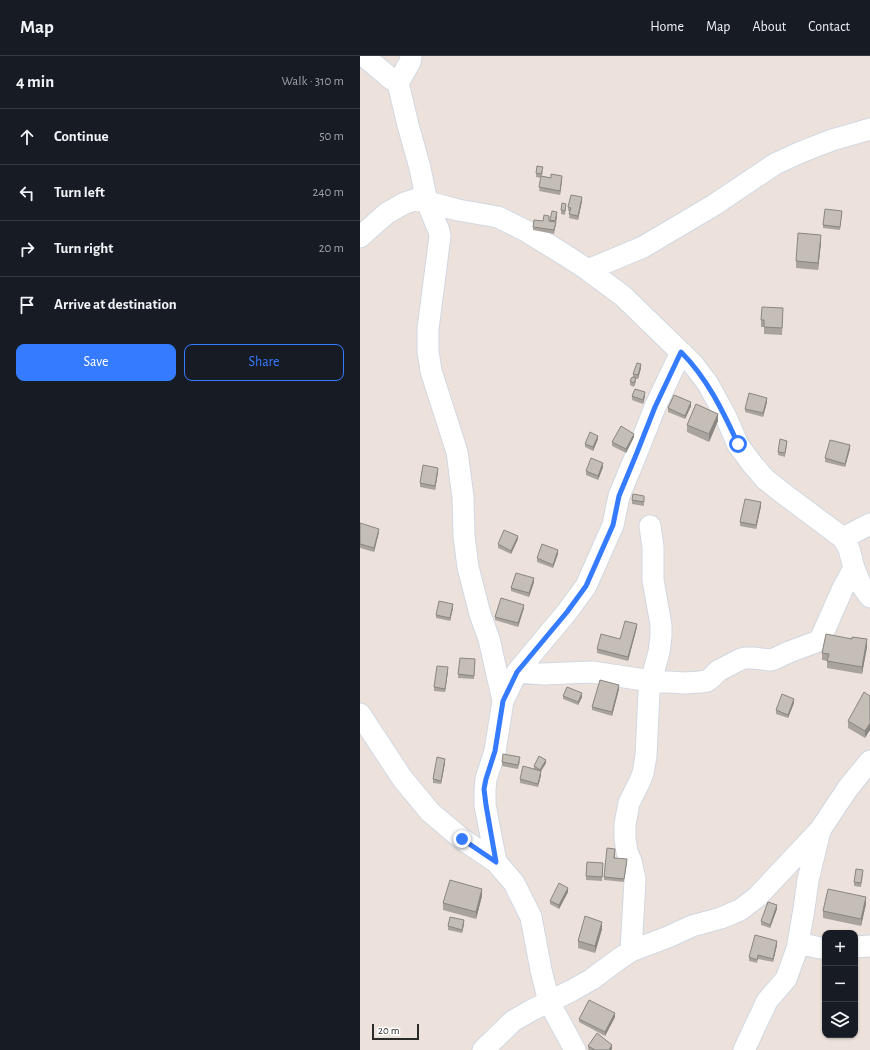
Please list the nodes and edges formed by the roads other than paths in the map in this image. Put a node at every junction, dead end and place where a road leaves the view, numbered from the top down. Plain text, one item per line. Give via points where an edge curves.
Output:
1 (364, 56) edge
2 (411, 56) edge
3 (398, 83) junction
4 (870, 129) edge
5 (427, 202) junction
6 (360, 237) edge
7 (588, 270) junction
8 (681, 352) junction
9 (870, 524) edge
10 (650, 526) dead end
11 (843, 538) junction
12 (854, 568) junction
13 (870, 597) edge
14 (517, 672) junction
15 (651, 681) junction
16 (503, 701) junction
17 (360, 714) edge
18 (870, 761) edge
19 (820, 830) junction
20 (496, 862) junction
21 (798, 943) junction
22 (858, 946) edge
23 (870, 946) edge
24 (822, 948) edge
25 (631, 951) junction
26 (549, 1002) junction
27 (483, 1050) edge
28 (575, 1050) edge
29 (744, 1050) edge

1 - 3 street
2 - 3 street
3 - 5 street
4 - 7 street via 832,140 775,164 714,205 643,246
5 - 6 street via 417,199 405,203 387,213
5 - 7 street via 498,217 526,230
5 - 16 street via 440,236 428,328 431,371 457,452 468,567 489,639
7 - 8 street via 623,296
8 - 11 street via 708,384 738,444 765,479
8 - 14 street via 655,407 619,496 613,525 586,586
9 - 11 street
10 - 15 street via 653,580 661,625 659,652
11 - 12 street
12 - 13 street
12 - 15 street via 820,640 774,660 738,660 718,671 707,681
14 - 15 street via 592,672
14 - 16 street
15 - 25 street via 646,756 640,781 629,803 626,824 627,852 632,861 635,880
16 - 20 street via 495,751 484,789
17 - 20 street via 402,778 430,812 462,839
18 - 19 street
19 - 21 street via 808,880
19 - 25 street via 757,897 740,910
20 - 26 street via 514,883 531,917
21 - 24 street
21 - 29 street via 786,979 767,1000
22 - 23 street
25 - 26 street via 592,979
26 - 27 street via 513,1021
26 - 28 street

